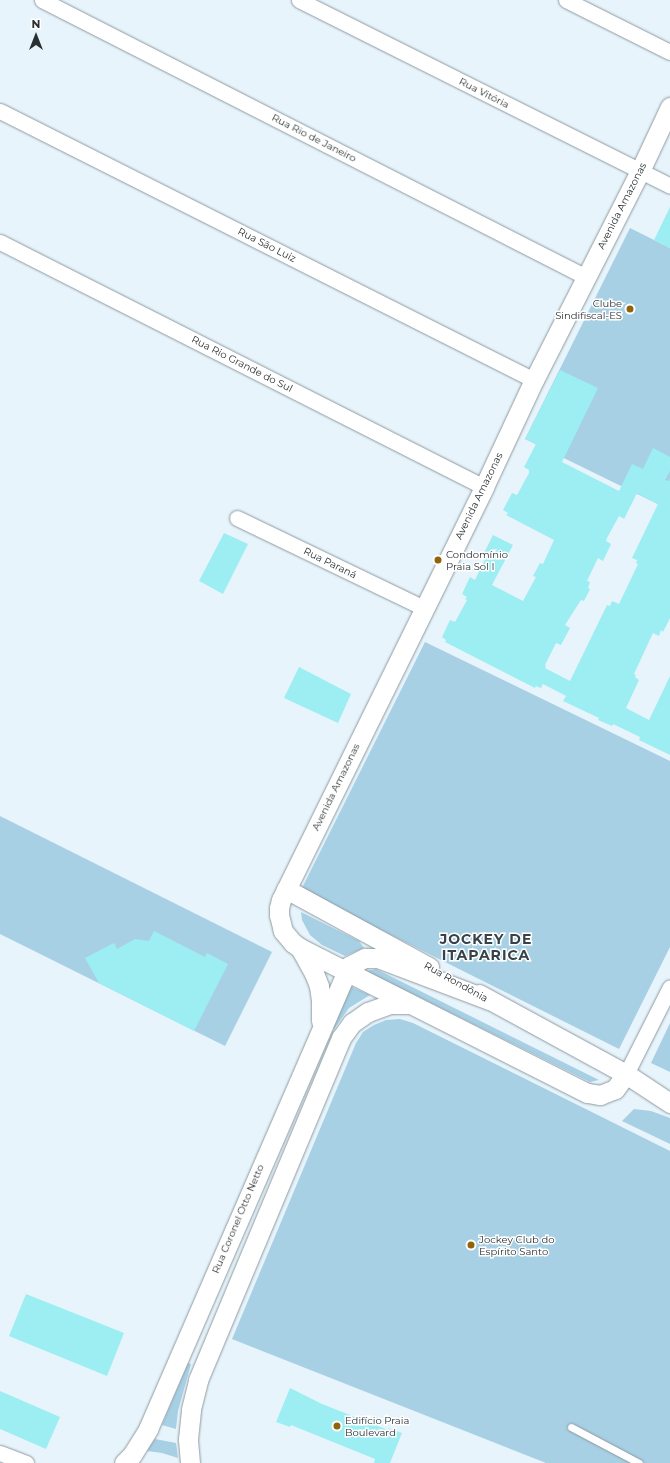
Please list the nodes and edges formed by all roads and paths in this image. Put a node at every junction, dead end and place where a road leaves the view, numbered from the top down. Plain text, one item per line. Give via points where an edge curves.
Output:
1 (42, 0) edge
2 (299, 0) edge
3 (566, 0) edge
4 (670, 52) edge
5 (670, 107) edge
6 (0, 111) edge
7 (640, 171) junction
8 (670, 186) edge
9 (0, 242) edge
10 (586, 277) junction
11 (534, 380) junction
12 (484, 487) junction
13 (237, 518) dead end
14 (424, 608) junction
15 (286, 889) junction
16 (300, 948) junction
17 (346, 970) junction
18 (670, 987) edge
19 (489, 1000) junction
20 (414, 1005) junction
21 (320, 1029) junction
22 (626, 1074) junction
23 (670, 1103) edge
24 (571, 1427) dead end
25 (0, 1453) edge
26 (26, 1463) edge
27 (124, 1463) edge
28 (190, 1463) edge
29 (639, 1463) edge

1 - 10 street, Rua Rio de Janeiro
2 - 7 street, Rua Vitória
3 - 4 street
5 - 7 street, Avenida Amazonas
6 - 11 street, Rua São Luiz
7 - 8 street, Rua Vitória
7 - 10 street, Avenida Amazonas
9 - 12 street, Rua Rio Grande do Sul
10 - 11 street, Avenida Amazonas
11 - 12 street, Avenida Amazonas
12 - 14 street, Avenida Amazonas
13 - 14 street, Rua Paraná
14 - 15 street, Avenida Amazonas
15 - 16 street, Avenida Amazonas via 279,908 280,923 288,937
15 - 19 street, Rua Rondônia
16 - 17 street
16 - 21 street via 319,986 322,1015
17 - 19 street via 358,960 378,958
17 - 20 street
17 - 21 street, Rua Coronel Otto Netto
18 - 22 street
19 - 22 street, Rua Rondônia
20 - 22 street via 586,1093 600,1095 615,1089
20 - 28 street via 390,1004 368,1012 352,1023 340,1038 198,1380 191,1409 188,1439
21 - 27 street, Rua Coronel Otto Netto via 148,1429
22 - 23 street, Rua Rondônia
24 - 29 lane
25 - 26 street

